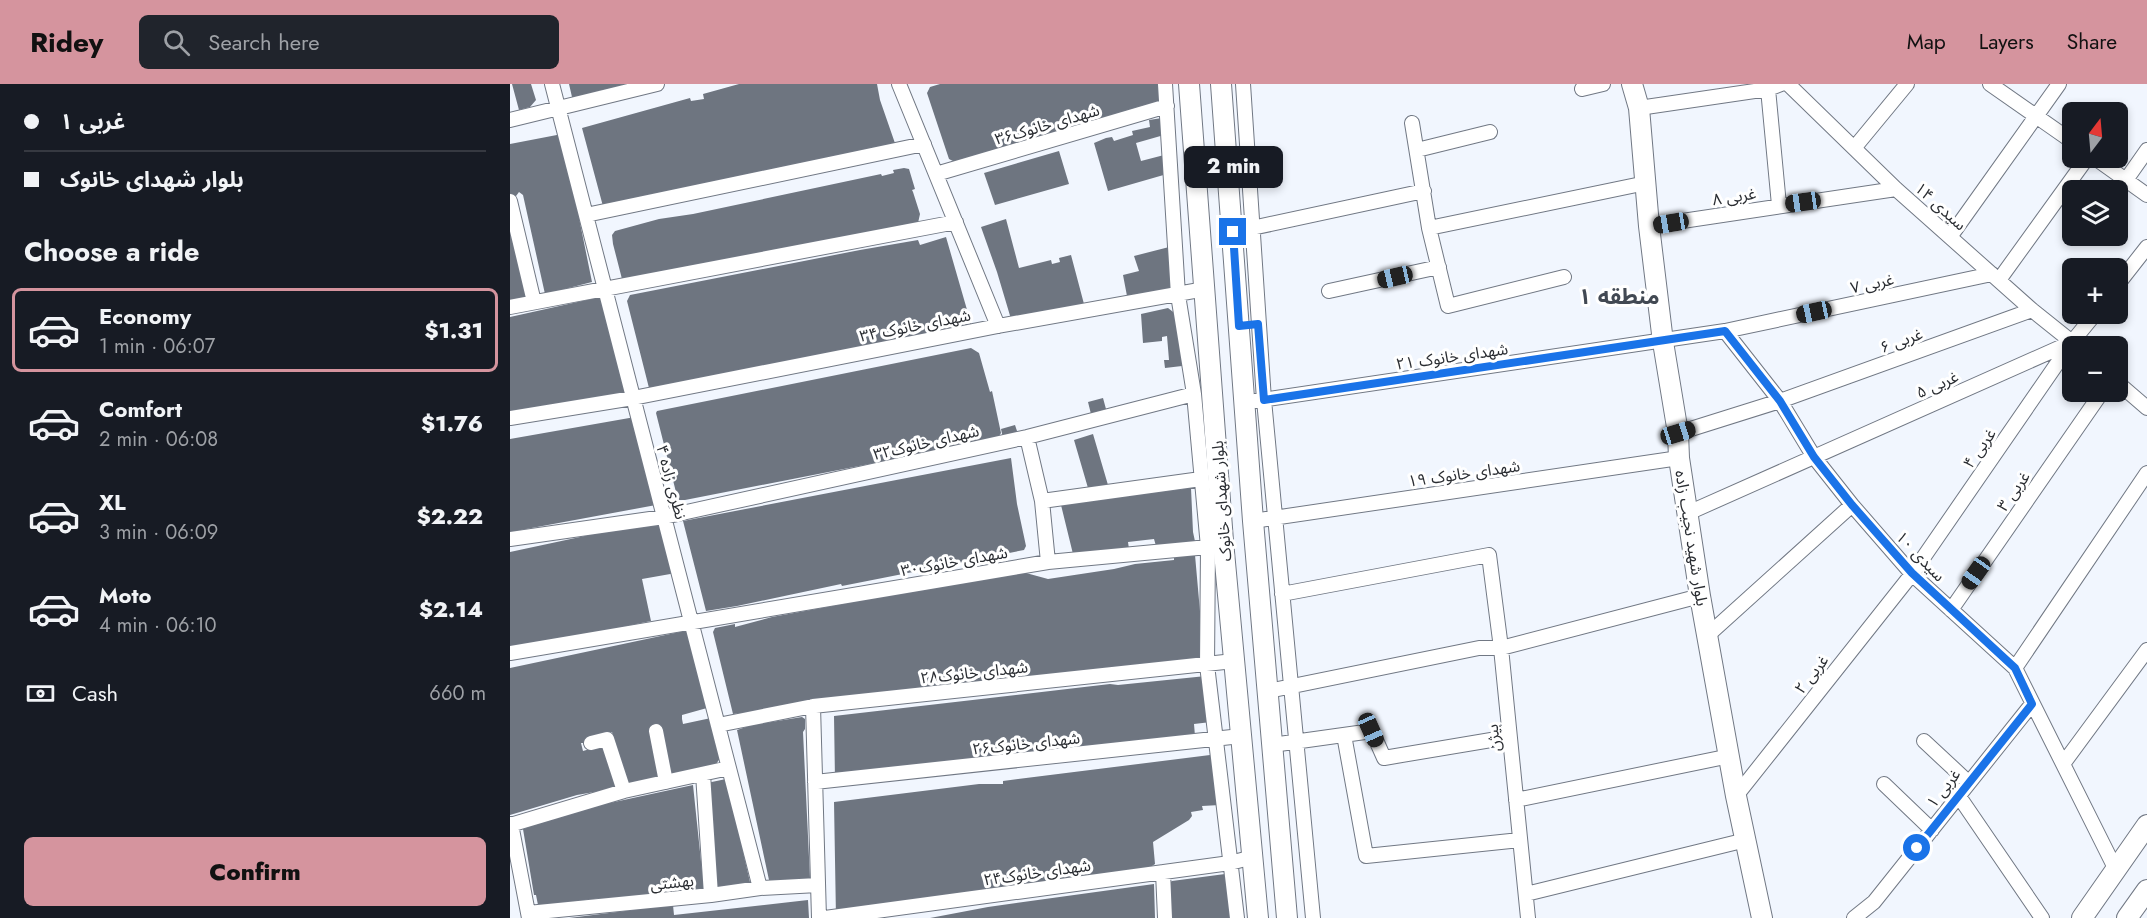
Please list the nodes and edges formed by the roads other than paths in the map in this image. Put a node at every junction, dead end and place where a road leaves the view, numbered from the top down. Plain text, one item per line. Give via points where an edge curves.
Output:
1 (552, 84) edge
2 (657, 84) edge
3 (900, 84) edge
4 (1165, 84) edge
5 (1189, 84) edge
6 (1221, 84) edge
7 (1243, 84) edge
8 (1603, 84) edge
9 (1632, 84) edge
10 (1788, 84) edge
11 (1907, 84) edge
12 (1990, 84) edge
13 (2059, 84) edge
14 (1775, 86) edge
15 (1582, 89) dead end
16 (1167, 106) junction
17 (1639, 108) junction
18 (558, 109) junction
19 (2036, 116) junction
20 (510, 120) edge
21 (1413, 123) dead end
22 (1490, 132) dead end
23 (2062, 134) edge
24 (924, 144) junction
25 (1855, 147) junction
26 (1417, 150) junction
27 (2147, 150) edge
28 (1247, 151) junction
29 (1227, 152) junction
30 (2079, 168) edge
31 (2110, 168) edge
32 (936, 174) junction
33 (2126, 180) joint
34 (2128, 181) edge
35 (1646, 183) junction
36 (1896, 189) junction
37 (1424, 191) junction
38 (2147, 195) edge
39 (510, 201) edge
40 (1779, 206) junction
41 (586, 215) junction
42 (956, 222) junction
43 (1649, 226) junction
44 (1252, 228) junction
45 (1430, 228) junction
46 (1950, 237) junction
47 (2147, 247) edge
48 (1439, 267) junction
49 (2128, 271) edge
50 (1564, 277) dead end
51 (1995, 277) junction
52 (604, 288) junction
53 (1205, 289) junction
54 (1329, 291) dead end
55 (1178, 295) junction
56 (534, 302) junction
57 (510, 307) edge
58 (2032, 310) junction
59 (1249, 325) junction
60 (998, 326) junction
61 (1725, 331) junction
62 (2065, 336) edge
63 (1664, 342) junction
64 (2062, 350) edge
65 (2062, 362) edge
66 (2128, 389) edge
67 (1194, 394) junction
68 (633, 398) junction
69 (2144, 399) edge
70 (1264, 400) junction
71 (1780, 401) junction
72 (1244, 402) junction
73 (2095, 402) edge
74 (510, 418) edge
75 (1678, 433) junction
76 (1027, 437) junction
77 (1814, 457) junction
78 (1679, 458) junction
79 (2147, 473) edge
80 (1201, 479) junction
81 (1042, 501) junction
82 (1852, 505) junction
83 (1688, 513) junction
84 (664, 518) junction
85 (1276, 518) junction
86 (1253, 521) junction
87 (510, 539) edge
88 (1215, 544) junction
89 (1047, 562) junction
90 (1912, 573) junction
91 (1282, 594) junction
92 (1700, 596) junction
93 (1951, 610) junction
94 (691, 622) junction
95 (1707, 635) junction
96 (1501, 648) junction
97 (2147, 651) edge
98 (510, 653) edge
99 (1234, 661) junction
100 (1207, 665) junction
101 (2015, 668) junction
102 (1291, 687) junction
103 (1268, 691) junction
104 (2032, 704) junction
105 (813, 706) junction
106 (718, 725) junction
107 (656, 731) dead end
108 (1344, 735) junction
109 (1241, 736) junction
110 (1509, 737) junction
111 (1217, 739) junction
112 (1296, 741) junction
113 (1924, 741) dead end
114 (591, 743) dead end
115 (1272, 745) junction
116 (1730, 756) junction
117 (2063, 764) junction
118 (729, 768) junction
119 (703, 774) junction
120 (666, 782) junction
121 (815, 782) junction
122 (1968, 782) junction
123 (1884, 784) dead end
124 (624, 791) junction
125 (1958, 795) junction
126 (1736, 796) junction
127 (1516, 800) junction
128 (510, 824) edge
129 (2147, 825) edge
130 (1932, 830) junction
131 (1520, 840) junction
132 (1746, 840) junction
133 (1253, 857) junction
134 (1230, 862) junction
135 (2116, 870) junction
136 (1163, 872) junction
137 (818, 885) junction
138 (760, 888) junction
139 (2147, 890) edge
140 (1526, 894) junction
141 (711, 895) junction
142 (528, 915) edge
143 (819, 918) edge
144 (825, 918) edge
145 (1165, 918) edge
146 (1237, 918) edge
147 (1258, 918) edge
148 (1287, 918) edge
149 (1313, 918) edge
150 (1528, 918) edge
151 (1762, 918) edge
152 (1854, 918) edge
153 (2042, 918) edge
154 (2082, 918) edge
155 (2127, 918) edge

1 - 18 street, نظری زاده ۴
2 - 18 street
3 - 24 street
4 - 16 street
5 - 53 main road, بلوار شهدای خانوک
6 - 29 main road, بلوار شهدای خانوک
7 - 28 street
8 - 15 street
9 - 17 main road, بلوار شهید نجیب زاده
10 - 25 street, سیدی ۱۴
11 - 25 street
12 - 19 street
13 - 19 street
14 - 17 street
14 - 40 street
16 - 32 street, شهدای خانوک۳۶
16 - 55 street
17 - 35 main road, بلوار شهید نجیب زاده
18 - 20 street
18 - 41 street, نظری زاده ۴
19 - 23 street
19 - 46 street
21 - 26 street
22 - 26 street
24 - 32 street
24 - 41 street
25 - 36 street, سیدی ۱۴
26 - 37 street
27 - 33 street
28 - 29 street
28 - 44 street
29 - 59 main road, بلوار شهدای خانوک
30 - 51 street
31 - 33 street
32 - 42 street
34 - 38 street
35 - 43 main road, بلوار شهید نجیب زاده
35 - 45 street
36 - 40 street, غربی ۸
36 - 46 street, سیدی ۱۴
37 - 44 street
37 - 45 street
39 - 56 street
40 - 43 street, غربی ۸
41 - 52 street, نظری زاده ۴
42 - 52 street
42 - 60 street
43 - 63 main road, بلوار شهید نجیب زاده
44 - 59 street
45 - 48 street
46 - 51 street, سیدی ۱۴
47 - 49 street
48 - 50 street via 1448,306
48 - 54 street
51 - 58 street, سیدی ۱۴
51 - 61 street, غربی ۷
52 - 56 street
52 - 68 street, نظری زاده ۴
53 - 55 street, ۳۴ شهدای خانوک
53 - 88 main road, بلوار شهدای خانوک
55 - 60 street, ۳۴ شهدای خانوک
55 - 67 street
56 - 57 street
58 - 62 street, سیدی ۱۴
58 - 71 street, غربی ۶
59 - 70 street
59 - 72 main road, بلوار شهدای خانوک
60 - 68 street, ۳۴ شهدای خانوک
61 - 63 street
61 - 71 street, سیدی ۱۰
63 - 70 street, شهدای خانوک ۲۱
63 - 75 main road, بلوار شهید نجیب زاده
64 - 77 street, غربی ۵
65 - 90 street, غربی ۴
66 - 69 street
67 - 76 street, شهدای خانوک۳۲
67 - 80 street
68 - 74 street, ۳۴ شهدای خانوک
68 - 84 street, نظری زاده ۴
70 - 72 street, شهدای خانوک ۲۱
70 - 85 street
71 - 75 street
71 - 77 street, سیدی ۱۰
72 - 86 main road, بلوار شهدای خانوک
73 - 93 street, غربی ۳
75 - 78 main road, بلوار شهید نجیب زاده
76 - 81 street
76 - 84 street, شهدای خانوک۳۲
77 - 82 street, سیدی ۱۰
77 - 83 street
78 - 83 main road, بلوار شهید نجیب زاده
78 - 85 street, شهدای خانوک ۱۹
79 - 101 street
80 - 81 street
80 - 88 street
81 - 89 street
82 - 90 street, سیدی ۱۰
82 - 95 street
83 - 92 main road, بلوار شهید نجیب زاده
84 - 87 street, شهدای خانوک۳۲
84 - 94 street, نظری زاده ۴
85 - 86 street, شهدای خانوک ۱۹
85 - 91 street
86 - 103 main road, بلوار شهدای خانوک
88 - 89 street, شهدای خانوک۳۰
88 - 99 main road, بلوار شهدای خانوک
88 - 100 street
89 - 94 street, شهدای خانوک۳۰
90 - 93 street, سیدی ۱۰
90 - 126 street, غربی ۲
91 - 96 street, بیژن via 1489,555
91 - 102 street
92 - 95 main road, بلوار شهید نجیب زاده
92 - 96 street
93 - 101 street, سیدی ۱۰
94 - 98 street, شهدای خانوک۳۰
94 - 106 street, نظری زاده ۴
95 - 116 main road, بلوار شهید نجیب زاده
96 - 102 street via 1479,648
96 - 110 street, بیژن
97 - 117 street
99 - 100 street, شهدای خانوک۲۸
99 - 109 main road, بلوار شهدای خانوک
100 - 105 street, شهدای خانوک۲۸
100 - 111 street
101 - 104 street, سیدی ۱۰
102 - 103 street
102 - 112 street
103 - 115 main road, بلوار شهدای خانوک
104 - 117 street, سیدی ۱۰
104 - 122 street, غربی ۱
105 - 106 street, شهدای خانوک۲۸
105 - 121 street
106 - 118 street, نظری زاده ۴
107 - 120 street
108 - 110 street via 1371,730 1384,758
108 - 112 street
108 - 131 street via 1366,856
109 - 111 street, شهدای خانوک۲۶
109 - 133 main road, بلوار شهدای خانوک
110 - 127 street, بیژن
111 - 121 street, شهدای خانوک۲۶
111 - 134 street
112 - 115 street
112 - 149 street
113 - 122 street
114 - 124 street via 607,739
115 - 148 main road, بلوار شهدای خانوک
116 - 126 main road, بلوار شهید نجیب زاده
116 - 127 street
117 - 135 street, سیدی ۱۰
118 - 119 street
118 - 138 street, نظری زاده ۴
119 - 120 street
119 - 141 street
120 - 124 street
121 - 137 street
122 - 125 street, غربی ۱
123 - 130 street
124 - 128 street
125 - 130 street, غربی ۱
125 - 153 street
126 - 132 main road, بلوار شهید نجیب زاده
127 - 131 street, بیژن
128 - 142 street
129 - 135 main road
130 - 152 street, غربی ۱ via 1874,902
131 - 140 street, بیژن
132 - 140 street
132 - 151 main road, بلوار شهید نجیب زاده
133 - 134 street, شهدای خانوک۲۴
133 - 147 main road, بلوار شهدای خانوک
134 - 136 street, شهدای خانوک۲۴
134 - 146 street
135 - 154 main road
136 - 144 street, شهدای خانوک۲۴
136 - 145 street
137 - 138 street, بهشتی
137 - 143 street
138 - 141 street, بهشتی
139 - 155 main road
140 - 150 street, بیژن
141 - 142 street, بهشتی

